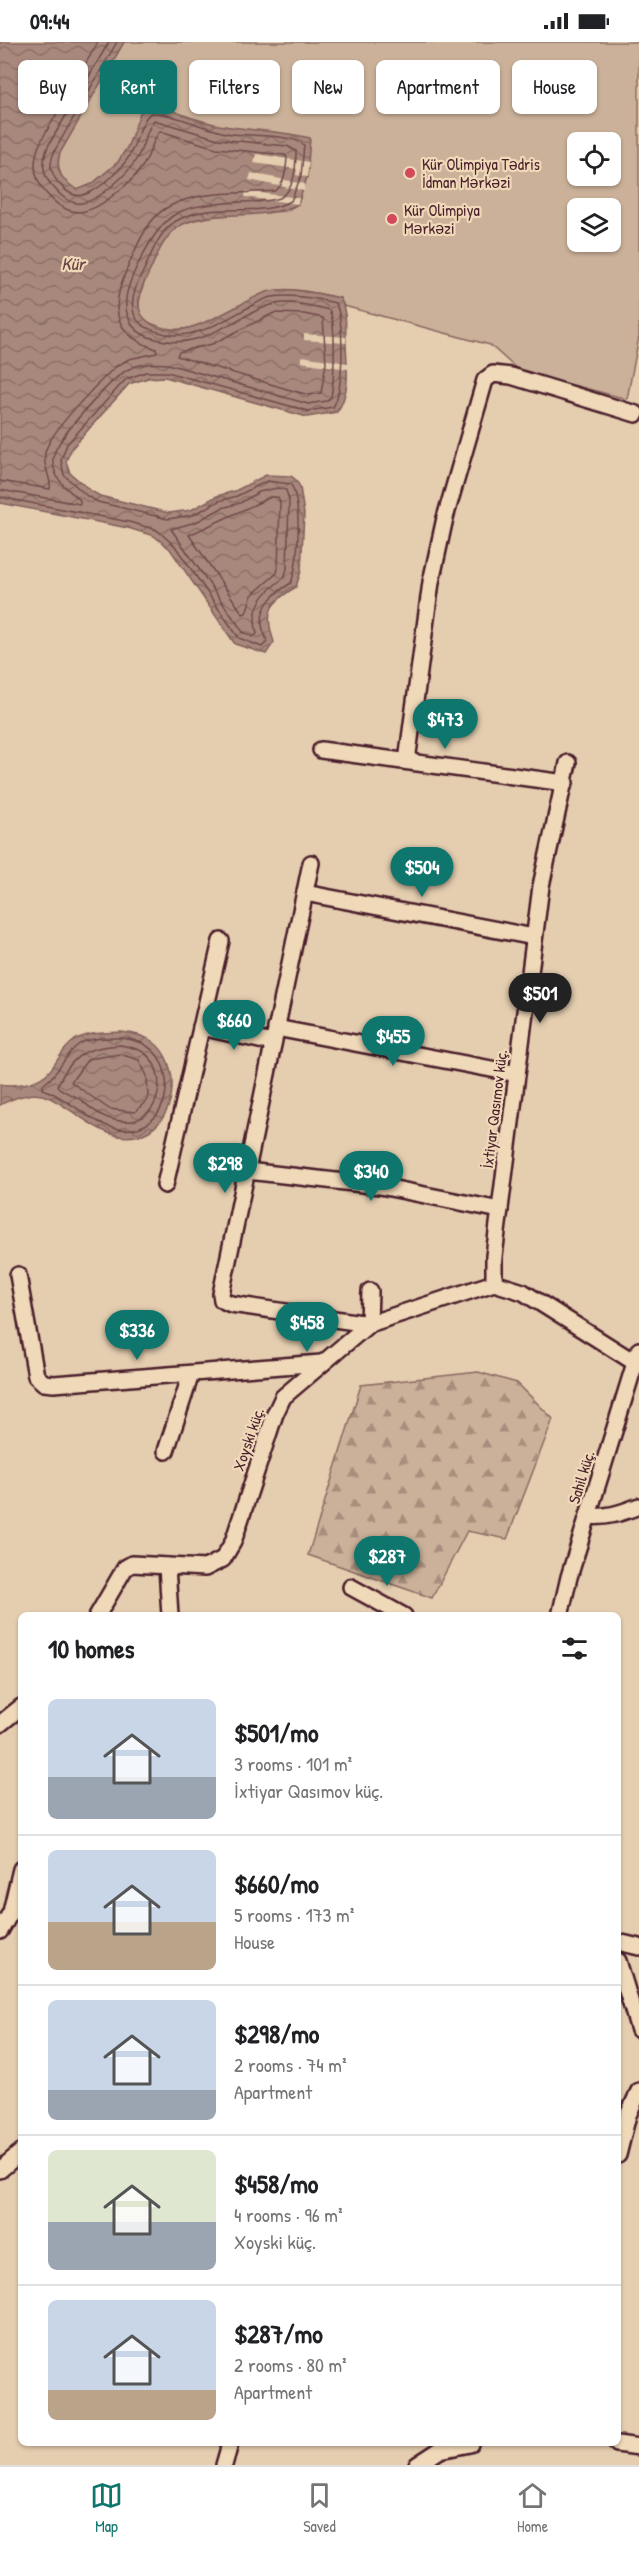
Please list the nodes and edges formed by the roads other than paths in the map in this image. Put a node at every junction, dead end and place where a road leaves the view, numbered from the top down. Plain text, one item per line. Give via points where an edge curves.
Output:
1 (639, 398) edge
2 (638, 419) edge
3 (321, 750) dead end
4 (407, 761) junction
5 (568, 764) dead end
6 (565, 783) junction
7 (311, 862) dead end
8 (304, 893) junction
9 (534, 937) junction
10 (221, 941) dead end
11 (201, 1027) junction
12 (275, 1035) junction
13 (517, 1074) junction
14 (247, 1171) junction
15 (165, 1185) dead end
16 (500, 1210) junction
17 (18, 1275) dead end
18 (494, 1283) junction
19 (370, 1291) dead end
20 (369, 1324) junction
21 (637, 1356) edge
22 (321, 1363) junction
23 (191, 1374) junction
24 (166, 1450) dead end
25 (639, 1506) edge
26 (588, 1516) junction
27 (167, 1566) junction
28 (351, 1587) dead end
29 (99, 1612) edge
30 (170, 1612) edge
31 (397, 1612) edge
32 (561, 1612) edge
33 (18, 1709) edge
34 (0, 1724) edge
35 (18, 1882) edge
36 (0, 1931) edge
37 (621, 1943) edge
38 (639, 1947) edge
39 (621, 1971) edge
40 (639, 2030) edge
41 (639, 2091) edge
42 (621, 2143) edge
43 (18, 2155) edge
44 (0, 2170) edge
45 (621, 2444) edge
46 (229, 2446) edge
47 (639, 2446) edge
48 (437, 2447) edge
49 (224, 2465) edge
50 (417, 2465) edge

1 - 2 street
2 - 4 street via 511,376 493,374 485,380 445,518 431,582
3 - 4 street
4 - 6 street
5 - 6 street, İxtiyar Qasımov küç.
6 - 9 street, İxtiyar Qasımov küç. via 546,860
7 - 8 street
8 - 9 street
8 - 12 street
9 - 13 street, İxtiyar Qasımov küç.
10 - 11 street
11 - 12 street
11 - 15 street
12 - 13 street
12 - 14 street
13 - 16 street, İxtiyar Qasımov küç.
14 - 16 street via 380,1186
14 - 20 street via 222,1300 270,1311
16 - 18 street, İxtiyar Qasımov küç.
17 - 23 street via 36,1376 44,1383
18 - 20 street, Xoyski küç.
18 - 21 street via 523,1292
19 - 20 street
20 - 22 street, Xoyski küç.
21 - 26 street, Sahil küç.
22 - 23 street
22 - 27 street, Xoyski küç. via 283,1397 233,1542 223,1559 205,1568
23 - 24 street
25 - 26 street via 615,1515
26 - 32 street, Sahil küç.
27 - 29 street, Xoyski küç. via 132,1564 125,1568
27 - 30 street
28 - 31 street
33 - 34 street
35 - 36 street via 11,1912
37 - 38 street
39 - 40 street
41 - 42 street
43 - 44 street
45 - 47 street
46 - 49 street
48 - 50 street

